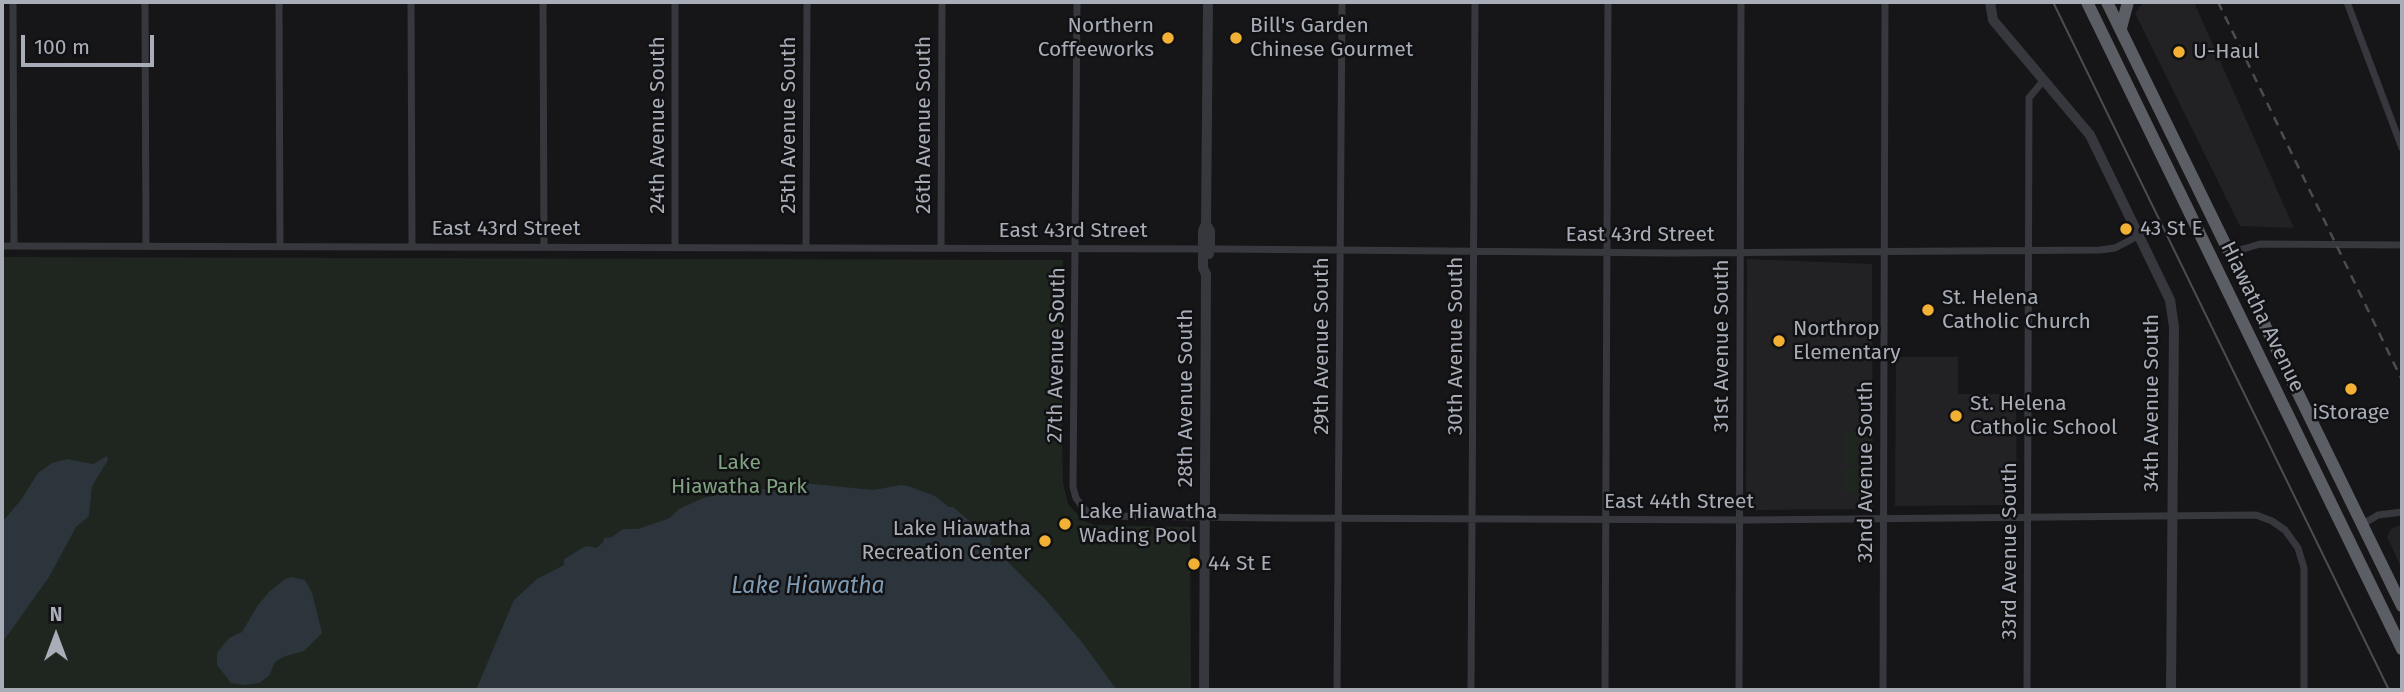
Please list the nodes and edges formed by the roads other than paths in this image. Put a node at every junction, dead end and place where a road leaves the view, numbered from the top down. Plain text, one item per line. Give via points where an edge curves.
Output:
1 (13, 2) edge
2 (145, 2) edge
3 (279, 2) edge
4 (411, 2) edge
5 (543, 2) edge
6 (675, 2) edge
7 (807, 2) edge
8 (942, 2) edge
9 (1077, 2) edge
10 (1209, 2) edge
11 (1342, 2) edge
12 (1475, 2) edge
13 (1608, 2) edge
14 (1741, 2) edge
15 (1885, 2) edge
16 (1990, 2) edge
17 (2087, 2) edge
18 (2108, 2) edge
19 (2128, 2) edge
20 (2347, 2) edge
21 (2121, 29) junction
22 (2043, 81) junction
23 (2402, 148) edge
24 (2140, 235) junction
25 (2402, 245) edge
26 (2, 246) edge
27 (14, 246) junction
28 (146, 246) junction
29 (412, 246) junction
30 (544, 246) junction
31 (280, 247) junction
32 (675, 247) junction
33 (806, 248) junction
34 (940, 248) junction
35 (1076, 249) junction
36 (1206, 249) junction
37 (1340, 250) junction
38 (1474, 251) junction
39 (1884, 251) junction
40 (2029, 251) junction
41 (1607, 253) junction
42 (1740, 253) junction
43 (2230, 253) junction
44 (1076, 498) joint
45 (2402, 512) edge
46 (2172, 515) junction
47 (1205, 517) junction
48 (1338, 517) junction
49 (2027, 517) junction
50 (1472, 518) junction
51 (1606, 519) junction
52 (1883, 519) junction
53 (1738, 520) junction
54 (2363, 524) junction
55 (2402, 606) edge
56 (2402, 649) edge
57 (1204, 690) edge
58 (1338, 690) edge
59 (1471, 690) edge
60 (1605, 690) edge
61 (1739, 690) edge
62 (1883, 690) edge
63 (2027, 690) edge
64 (2171, 690) edge
65 (2304, 690) edge

1 - 27 street
2 - 28 street
3 - 31 street
4 - 29 street
5 - 30 street
6 - 32 street, 24th Avenue South
7 - 33 street, 25th Avenue South
8 - 34 street, 26th Avenue South
9 - 35 street, 27th Avenue South
10 - 36 street, 28th Avenue South via 1206,224 1210,244
11 - 37 street, 29th Avenue South
12 - 38 street, 30th Avenue South
13 - 41 street
14 - 42 street, 31st Avenue South
15 - 39 street, 32nd Avenue South
16 - 22 street, 34th Avenue South via 1993,20
17 - 56 highway, Hiawatha Avenue
18 - 21 highway, Hiawatha Avenue
19 - 21 highway
20 - 23 street
21 - 43 highway, Hiawatha Avenue
22 - 24 street, 34th Avenue South via 2090,135
22 - 40 street, 33rd Avenue South via 2029,98
24 - 40 street, East 43rd Street via 2115,248
24 - 46 street, 34th Avenue South via 2170,300 2174,327
25 - 43 street via 2260,244
26 - 27 street, East 43rd Street
27 - 28 street, East 43rd Street
28 - 31 street, East 43rd Street
29 - 30 street, East 43rd Street
29 - 31 street, East 43rd Street
30 - 32 street, East 43rd Street
32 - 33 street, East 43rd Street
33 - 34 street, East 43rd Street
34 - 35 street, East 43rd Street
35 - 36 street, East 43rd Street
35 - 44 street, 27th Avenue South
36 - 37 street, East 43rd Street
36 - 47 street, 28th Avenue South
37 - 38 street, East 43rd Street
37 - 48 street, 29th Avenue South
38 - 41 street, East 43rd Street
38 - 50 street, 30th Avenue South
39 - 40 street, East 43rd Street
39 - 42 street, East 43rd Street
39 - 52 street, 32nd Avenue South
40 - 49 street, 33rd Avenue South
41 - 42 street, East 43rd Street
41 - 51 street
42 - 53 street, 31st Avenue South
43 - 54 highway, Hiawatha Avenue
44 - 47 street, East 44th Street via 1094,515
45 - 54 street via 2378,515
46 - 49 street, East 44th Street
46 - 64 street, 34th Avenue South
46 - 65 street, East 44th Street via 2256,515 2285,530 2298,548 2304,568
47 - 48 street, East 44th Street
47 - 57 street, 28th Avenue South
48 - 50 street, East 44th Street
48 - 58 street, 29th Avenue South
49 - 52 street, East 44th Street
49 - 63 street, 33rd Avenue South
50 - 51 street, East 44th Street
50 - 59 street, 30th Avenue South
51 - 53 street, East 44th Street
51 - 60 street
52 - 53 street, East 44th Street
52 - 62 street, 32nd Avenue South
53 - 61 street, 31st Avenue South
54 - 55 highway, Hiawatha Avenue

